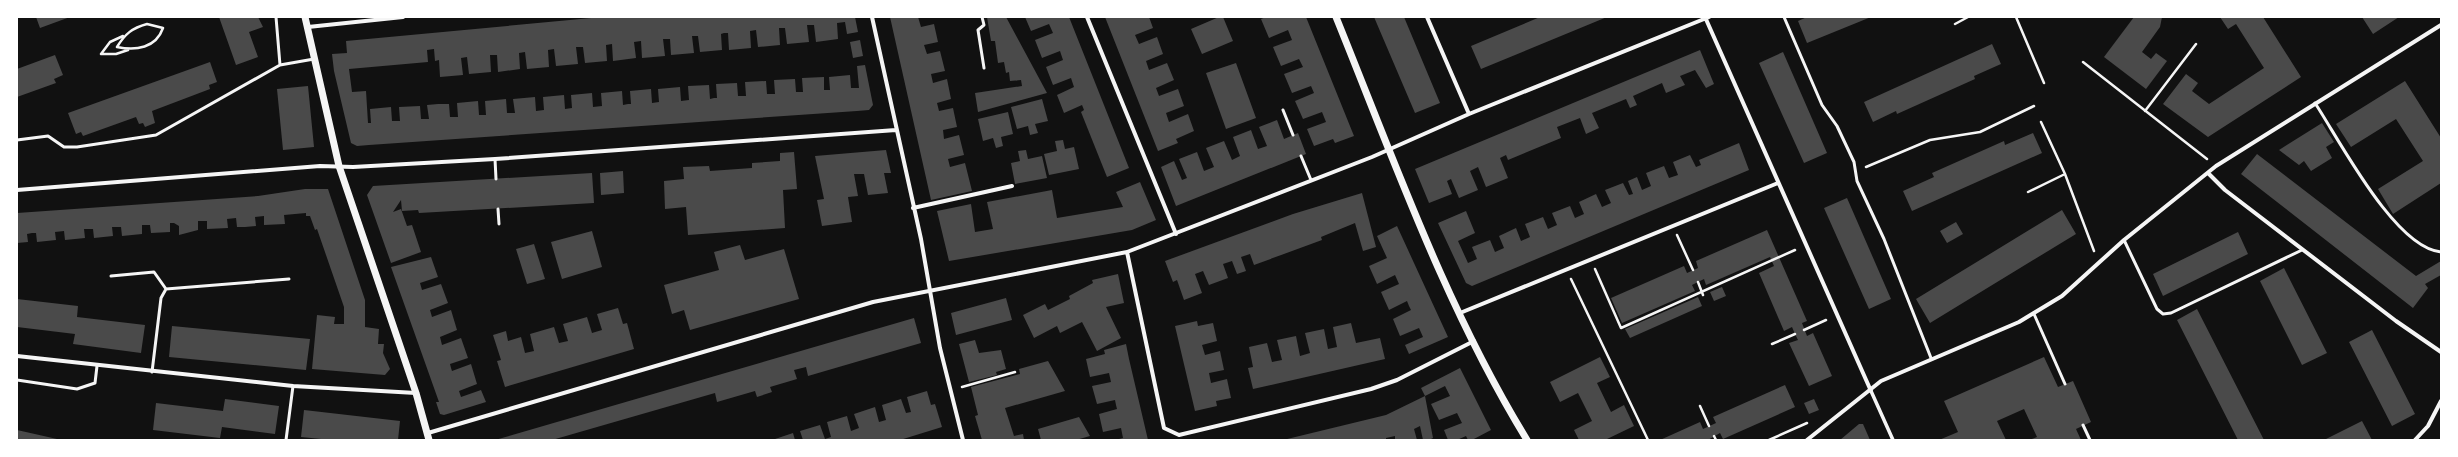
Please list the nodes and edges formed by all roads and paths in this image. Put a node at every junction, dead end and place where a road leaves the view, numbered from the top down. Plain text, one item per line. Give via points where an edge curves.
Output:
1 (276, 17) edge
2 (305, 17) edge
3 (403, 17) edge
4 (872, 17) edge
5 (982, 17) edge
6 (1087, 17) edge
7 (1336, 17) edge
8 (1427, 17) edge
9 (1707, 17) edge
10 (1784, 17) edge
11 (1968, 17) edge
12 (2016, 17) edge
13 (1955, 24) dead end
14 (2441, 25) edge
15 (308, 27) junction
16 (124, 36) junction
17 (2196, 44) dead end
18 (129, 49) junction
19 (316, 59) junction
20 (2083, 62) dead end
21 (280, 65) junction
22 (984, 68) dead end
23 (2044, 82) dead end
24 (2315, 103) junction
25 (2034, 106) dead end
26 (1283, 110) dead end
27 (2145, 111) junction
28 (1468, 114) junction
29 (2041, 122) dead end
30 (896, 130) junction
31 (1293, 135) dead end
32 (17, 140) edge
33 (1389, 148) junction
34 (1302, 156) dead end
35 (495, 159) junction
36 (1854, 162) junction
37 (340, 166) junction
38 (2216, 166) junction
39 (2065, 174) junction
40 (2209, 174) junction
41 (496, 179) dead end
42 (1311, 180) junction
43 (1778, 183) junction
44 (1012, 186) dead end
45 (17, 190) edge
46 (2028, 192) dead end
47 (914, 208) junction
48 (498, 209) dead end
49 (499, 224) dead end
50 (1673, 226) junction
51 (1176, 234) junction
52 (2124, 240) junction
53 (1807, 245) junction
54 (2302, 250) junction
55 (1127, 252) junction
56 (2441, 252) edge
57 (1590, 260) junction
58 (2096, 266) junction
59 (1566, 269) junction
60 (1692, 270) dead end
61 (111, 276) dead end
62 (289, 279) dead end
63 (1698, 282) dead end
64 (166, 289) junction
65 (929, 290) junction
66 (1703, 293) junction
67 (1460, 313) junction
68 (2034, 314) junction
69 (1838, 315) junction
70 (1804, 330) dead end
71 (1795, 334) dead end
72 (1474, 340) junction
73 (1772, 344) dead end
74 (2441, 352) edge
75 (17, 356) edge
76 (1931, 358) junction
77 (97, 366) junction
78 (152, 372) junction
79 (1015, 372) dead end
80 (17, 380) edge
81 (2065, 384) dead end
82 (293, 386) junction
83 (950, 390) junction
84 (1871, 391) junction
85 (416, 393) junction
86 (2441, 400) edge
87 (1700, 406) dead end
88 (1811, 422) dead end
89 (2083, 425) dead end
90 (1709, 426) dead end
91 (428, 436) edge
92 (1714, 436) dead end
93 (286, 440) edge
94 (963, 440) edge
95 (1527, 440) edge
96 (1648, 440) edge
97 (1716, 440) edge
98 (1768, 440) edge
99 (1807, 440) edge
100 (1894, 440) edge
101 (2090, 440) edge
102 (2415, 440) edge

1 - 21 lane
2 - 15 street
3 - 15 street
4 - 30 street
5 - 22 lane via 984,25 978,30
6 - 51 street
7 - 33 street
8 - 28 street
9 - 28 street
9 - 43 street
10 - 36 lane via 1822,105 1837,126
11 - 13 path
12 - 23 path
14 - 24 street
15 - 19 street
16 - 18 path via 117,47
16 - 18 path via 110,42 101,54 116,54
16 - 18 path via 134,28 147,24 163,28 155,41 143,48
17 - 27 path
19 - 21 lane
19 - 37 street
20 - 27 path
21 - 32 lane via 156,135 77,148 64,147 48,136
24 - 38 street
24 - 56 lane via 2383,209 2414,242 2430,251
25 - 36 path via 1980,132 1930,140 1868,168
26 - 31 lane
27 - 38 path
28 - 33 street
29 - 39 path
30 - 35 street
30 - 47 street
33 - 42 street
33 - 67 street
34 - 42 lane
35 - 37 street
35 - 41 lane
36 - 76 lane via 1857,181 1884,240
37 - 45 street
37 - 85 street
38 - 40 street
39 - 46 path
39 - 58 path via 2093,246
40 - 52 street
40 - 54 street via 2225,190
42 - 51 street
43 - 50 street
43 - 53 street
44 - 47 street
47 - 65 street
48 - 49 lane
50 - 57 street
50 - 60 path
51 - 55 street
52 - 54 lane via 2157,309 2164,314 2171,313
52 - 58 street
53 - 66 path
53 - 69 street
54 - 74 street
55 - 65 street
55 - 72 street via 1164,428 1178,435 1371,389 1397,380
57 - 59 street
57 - 66 path via 1621,328
58 - 68 street via 2062,296
59 - 67 street
59 - 96 path
61 - 64 lane via 154,272
62 - 64 lane
63 - 66 path
64 - 78 lane via 161,298
65 - 83 street
65 - 91 street via 873,302
67 - 72 street
68 - 76 street
68 - 81 lane
69 - 70 path
69 - 84 street
71 - 73 path
72 - 95 street
75 - 77 street
76 - 84 street via 1881,381
77 - 78 street
77 - 80 lane via 94,383 77,389
78 - 82 street
79 - 83 path
82 - 85 street
82 - 93 lane
83 - 94 street
84 - 99 street via 1834,416
84 - 100 street
85 - 91 street
86 - 102 street via 2428,426
87 - 90 path
88 - 98 path
89 - 101 lane
92 - 97 path

